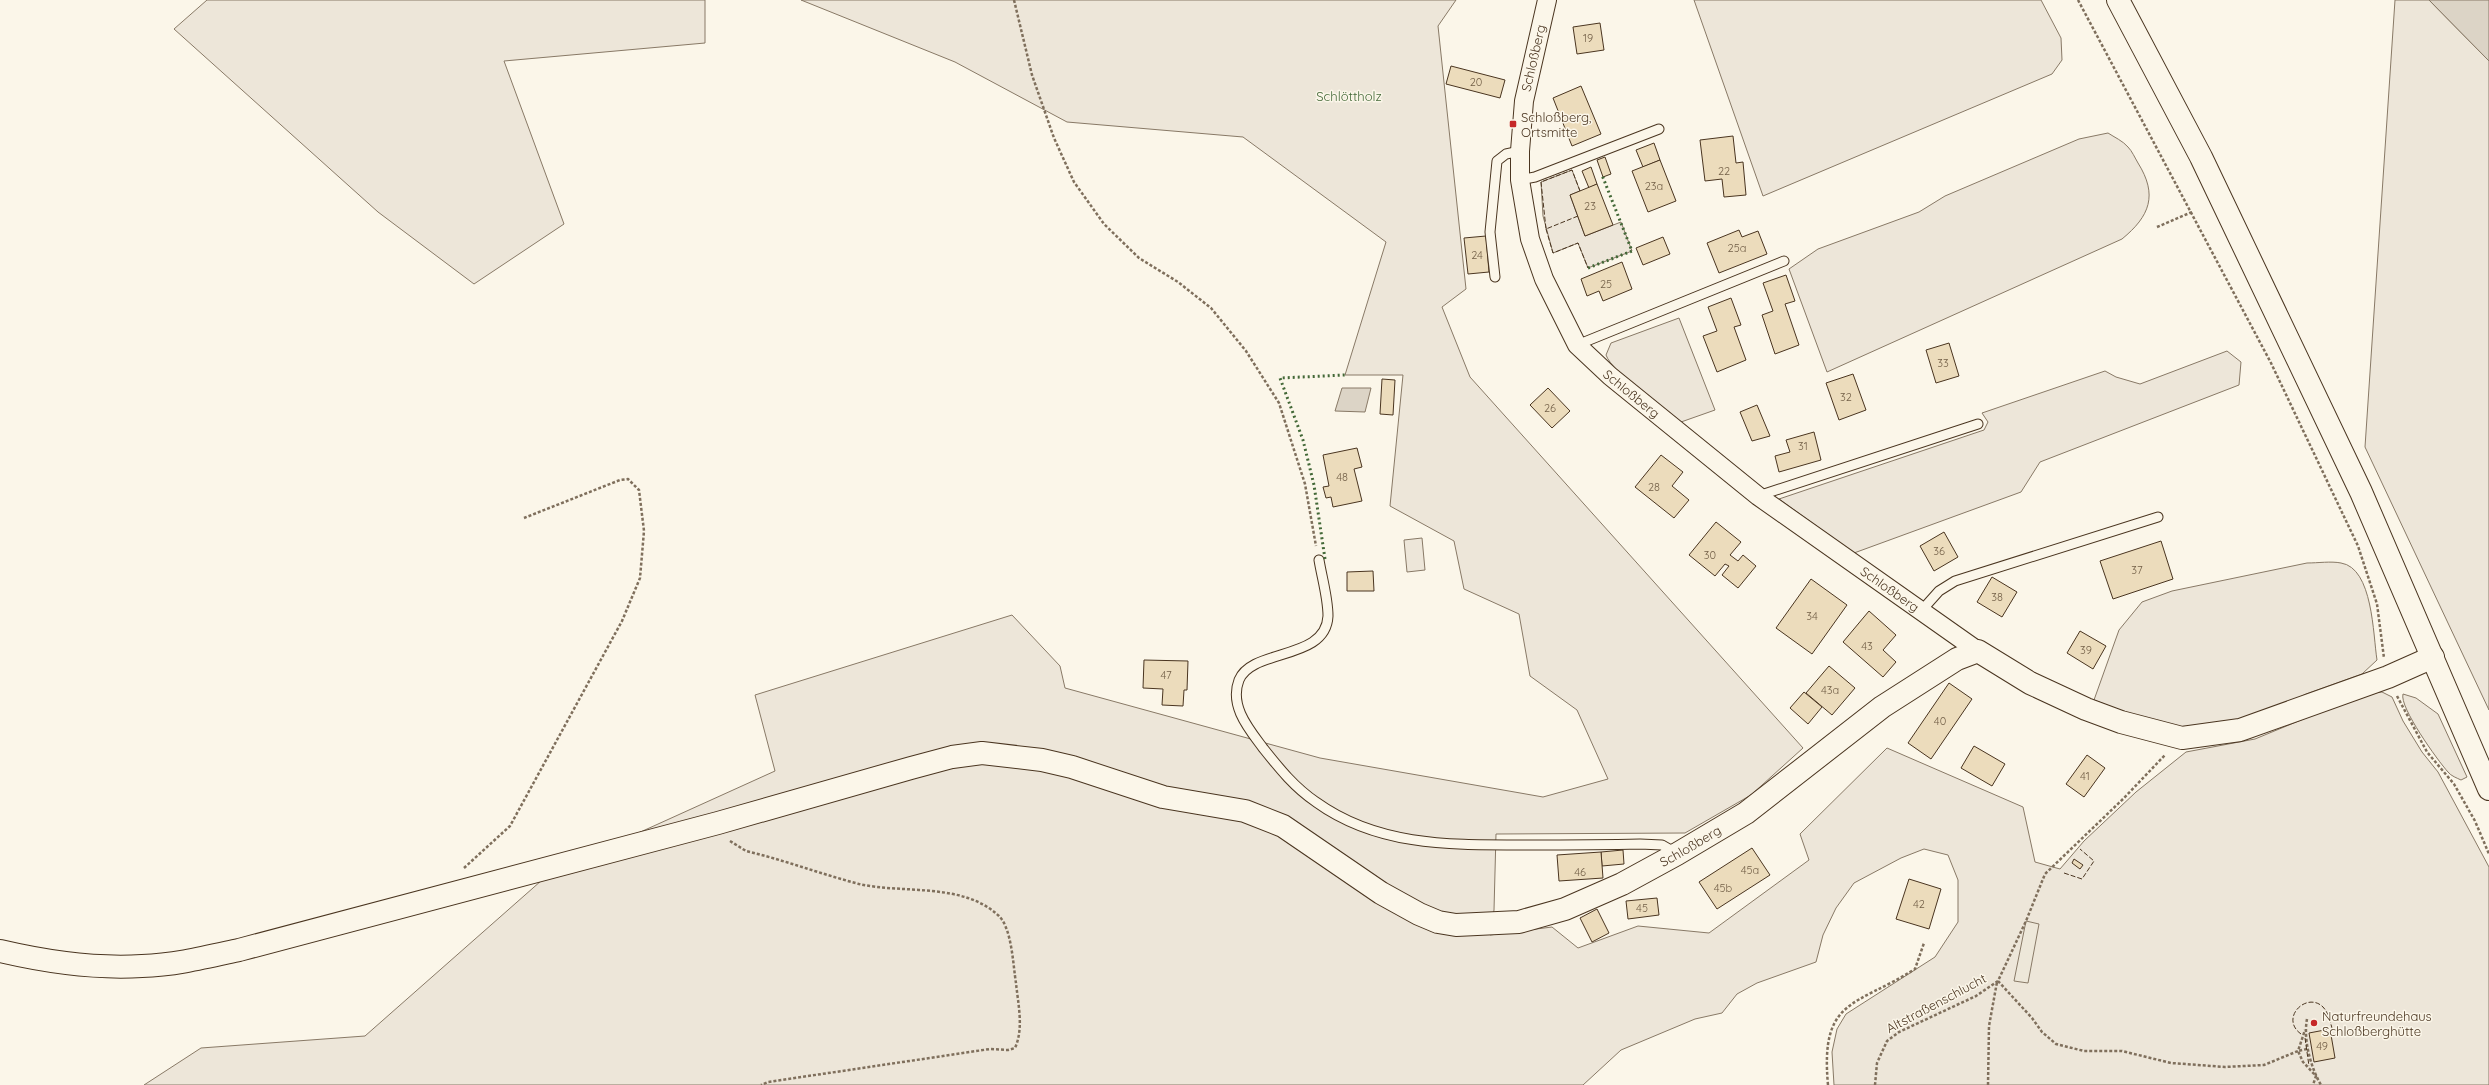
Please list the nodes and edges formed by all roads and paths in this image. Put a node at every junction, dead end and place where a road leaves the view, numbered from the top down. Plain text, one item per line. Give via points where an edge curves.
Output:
1 (1014, 0) edge
2 (1547, 0) edge
3 (2078, 0) edge
4 (2118, 0) edge
5 (1659, 129) dead end
6 (1520, 151) junction
7 (1520, 180) junction
8 (2192, 212) junction
9 (2157, 227) dead end
10 (1784, 261) dead end
11 (1495, 277) dead end
12 (1577, 345) junction
13 (1978, 424) dead end
14 (1758, 496) junction
15 (2158, 517) dead end
16 (524, 518) dead end
17 (1319, 560) joint
18 (1922, 610) junction
19 (1978, 651) junction
20 (2433, 657) junction
21 (2388, 677) junction
22 (2182, 738) junction
23 (2489, 789) edge
24 (718, 823) junction
25 (1677, 854) junction
26 (2489, 854) edge
27 (458, 873) dead end
28 (1924, 943) dead end
29 (0, 951) edge
30 (1998, 981) junction
31 (2307, 1019) dead end
32 (2305, 1030) junction
33 (2306, 1049) dead end
34 (2298, 1051) junction
35 (2316, 1076) junction
36 (761, 1085) edge
37 (1828, 1085) edge
38 (1875, 1085) edge
39 (1988, 1085) edge
40 (2313, 1085) edge
41 (2321, 1085) edge

1 - 17 path via 1032,76 1054,138 1074,182 1104,224 1139,258 1178,282 1211,308 1246,351 1279,403 1305,484
2 - 6 street, Schloßberg via 1524,101
3 - 8 path
4 - 20 street via 2201,157 2361,492
5 - 7 lane via 1535,177
6 - 7 street, Schloßberg
6 - 11 lane via 1506,154 1497,161 1490,232
7 - 12 street, Schloßberg via 1530,239 1544,279
8 - 9 path
8 - 21 path via 2271,363 2358,546 2377,604
10 - 12 lane
12 - 14 street, Schloßberg via 1610,376
13 - 14 lane
14 - 18 street, Schloßberg
15 - 18 lane via 1954,581 1939,591
16 - 27 path via 628,479 639,490 643,525 640,578 619,628 510,826
17 - 25 lane via 1328,615 1326,625 1318,637 1302,648 1254,666 1244,673 1239,681 1238,693 1238,708 1243,722 1289,780 1315,802 1366,829 1430,844 1647,845 1662,846
18 - 19 street, Schloßberg
19 - 22 street, Schloßberg via 2030,683 2086,709 2122,722
19 - 25 street, Schloßberg via 1956,659 1888,703 1746,813
20 - 21 street
20 - 23 street
21 - 22 street via 2240,730
21 - 26 path via 2404,713 2427,752 2454,784 2475,821
22 - 30 path, Altstraßenschlucht via 2045,874
24 - 25 street, Schloßberg via 952,758 982,753 1072,767 1163,797 1245,810 1283,826 1405,907 1438,922 1456,925 1479,926 1519,922 1565,909 1622,884
24 - 29 street, Schloßberg via 186,962 104,966 37,959
24 - 36 path via 728,840 746,851 861,884 968,898 987,907 1000,918 1011,944 1020,1036 1014,1048 990,1049
28 - 37 path via 1915,969 1855,1000 1839,1014 1828,1037
30 - 34 path via 2042,1032 2056,1044 2084,1051 2122,1051 2171,1063 2225,1067 2264,1065
30 - 38 path, Altstraßenschlucht via 1976,996 1899,1032 1887,1041 1877,1063
30 - 39 path via 1989,1026
31 - 32 path
32 - 34 path
32 - 35 path
33 - 34 path
34 - 35 path via 2303,1062
35 - 40 path
35 - 41 path

